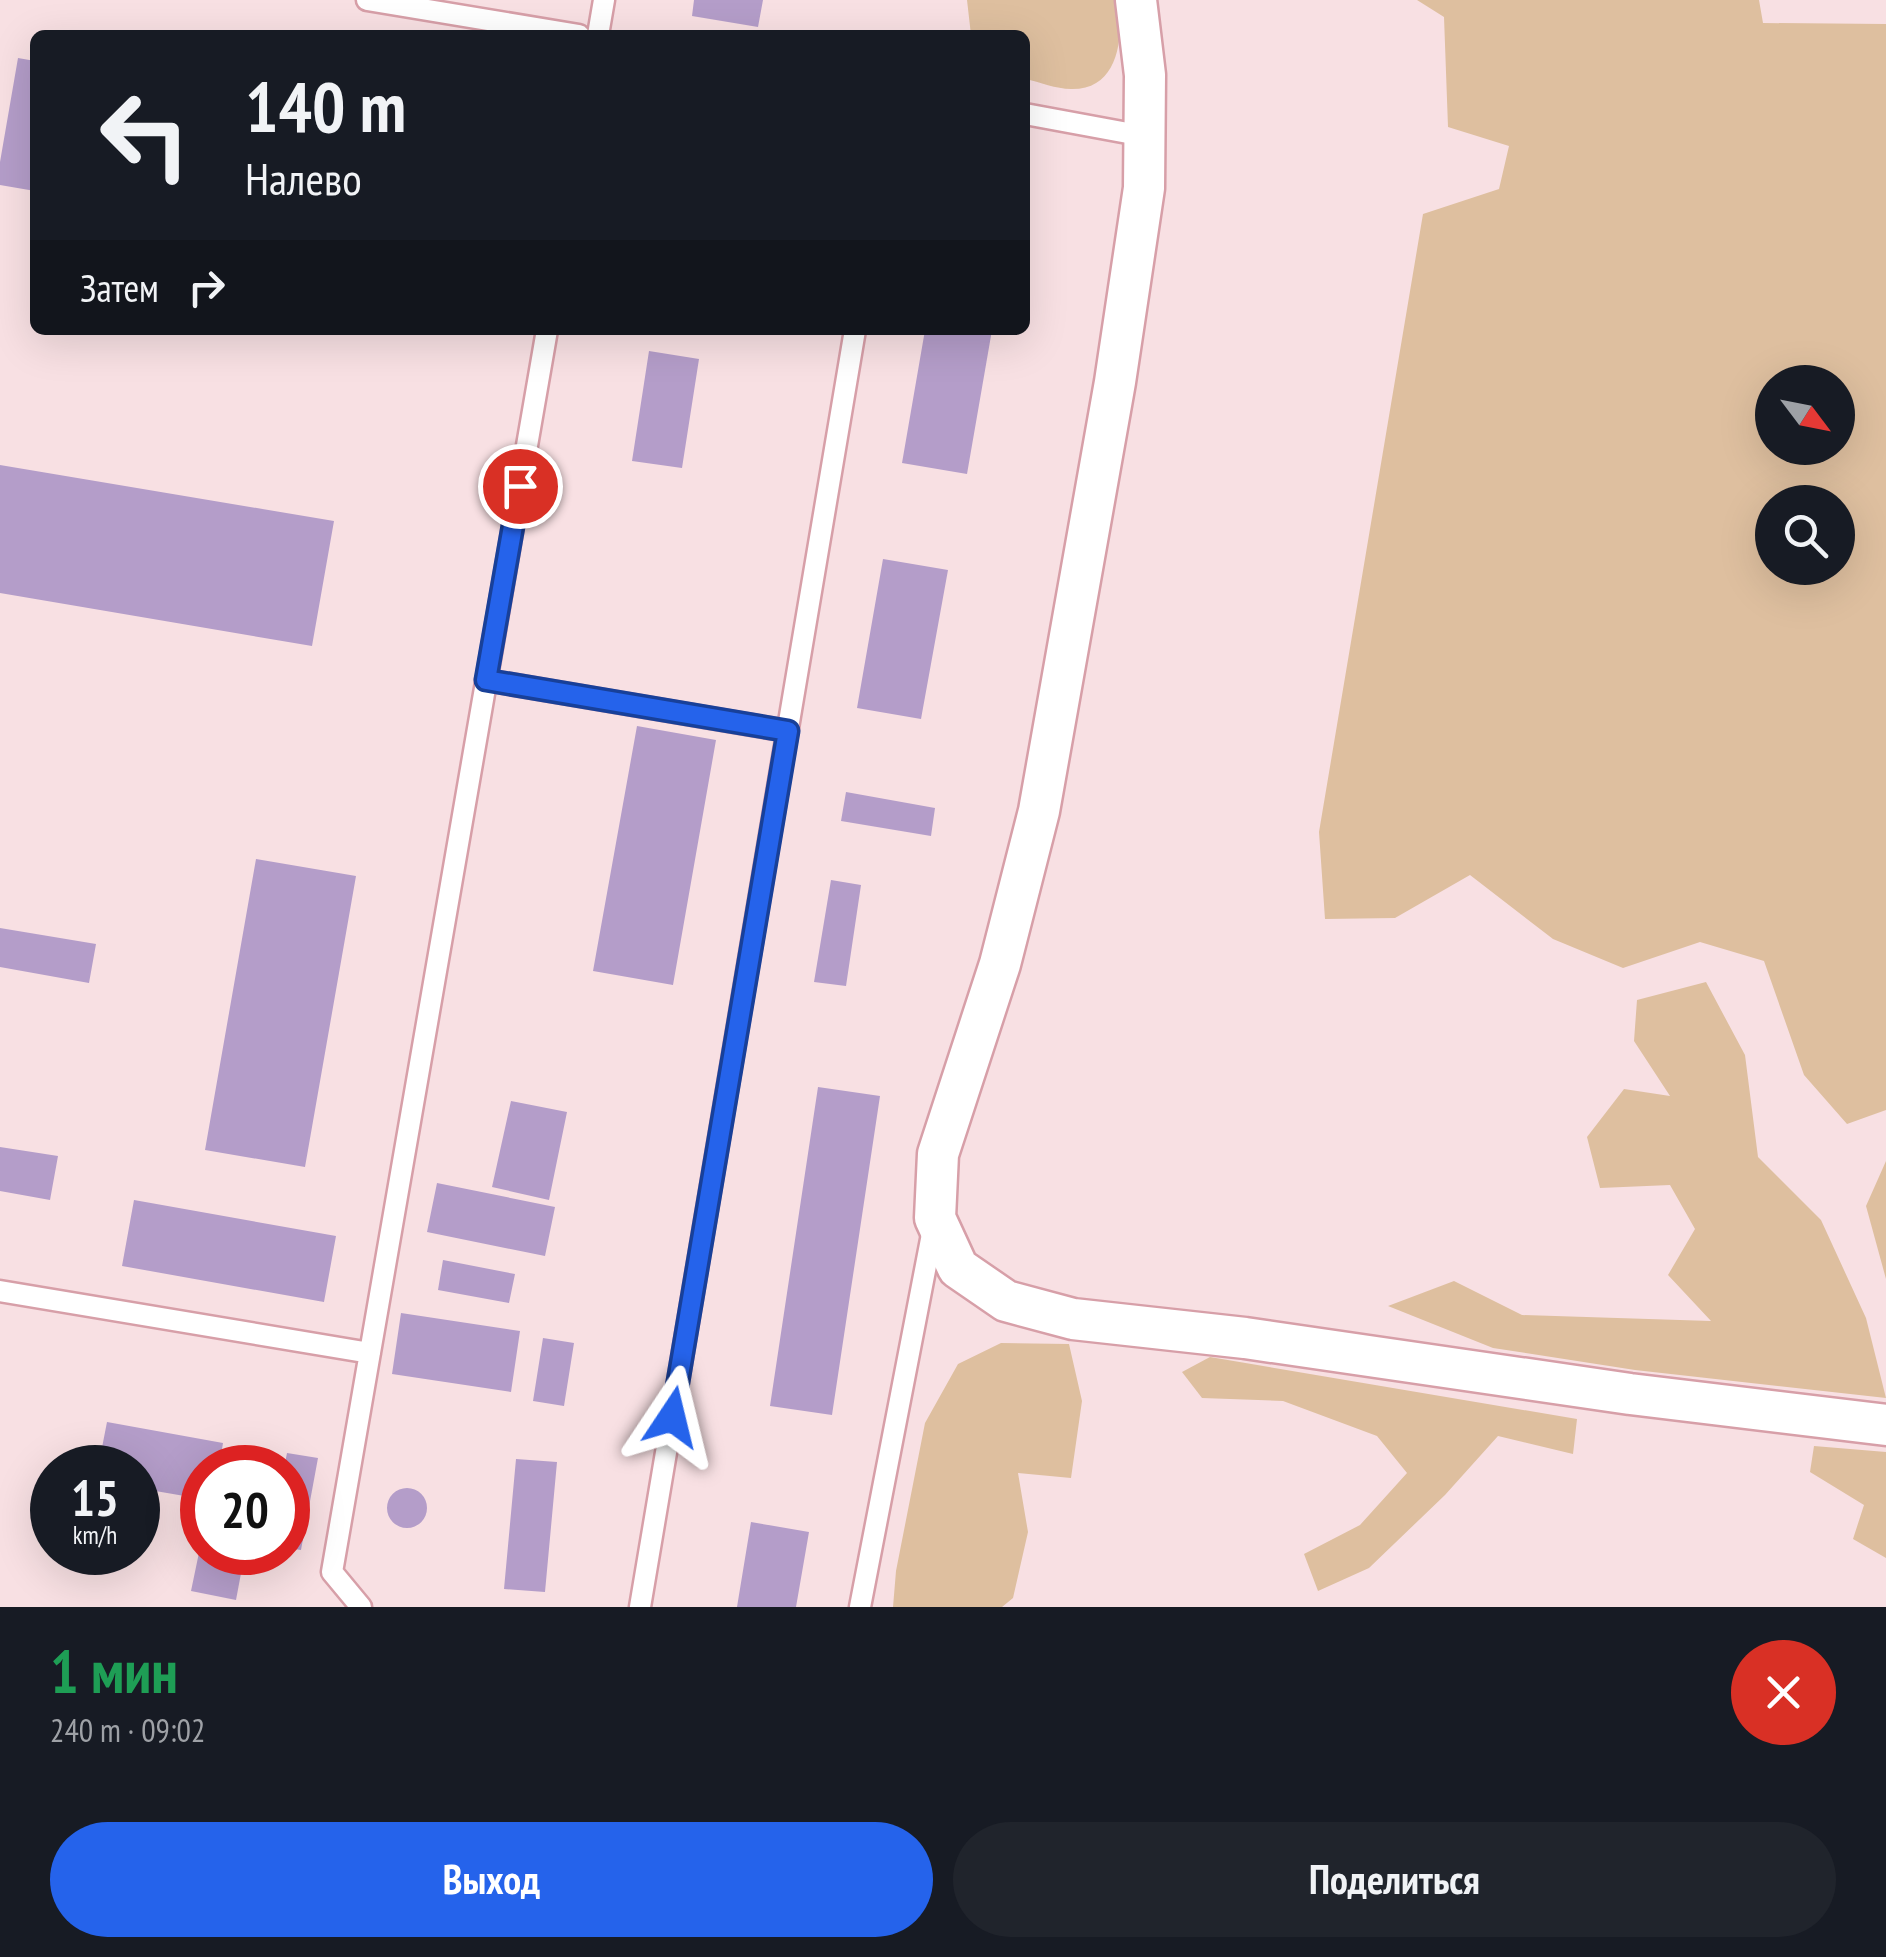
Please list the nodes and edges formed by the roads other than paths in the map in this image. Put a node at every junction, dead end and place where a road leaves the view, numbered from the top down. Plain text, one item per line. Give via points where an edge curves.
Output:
1 (367, 0) edge
2 (604, 0) edge
3 (1136, 0) edge
4 (549, 30) edge
5 (599, 30) edge
6 (1030, 115) edge
7 (1144, 136) junction
8 (546, 335) edge
9 (854, 335) edge
10 (486, 680) junction
11 (788, 731) junction
12 (936, 1218) junction
13 (0, 1291) edge
14 (370, 1353) junction
15 (1886, 1425) edge
16 (361, 1607) edge
17 (640, 1607) edge
18 (860, 1607) edge

1 - 4 lane
2 - 5 lane
3 - 7 street
6 - 7 lane
7 - 12 street via 1144,188 1114,382 1039,811 1000,964 938,1154
8 - 10 lane
9 - 11 lane
10 - 11 lane
10 - 14 lane
11 - 17 lane
12 - 15 street via 958,1268 1006,1301 1073,1320
12 - 18 lane
13 - 14 lane
14 - 16 lane via 332,1572

